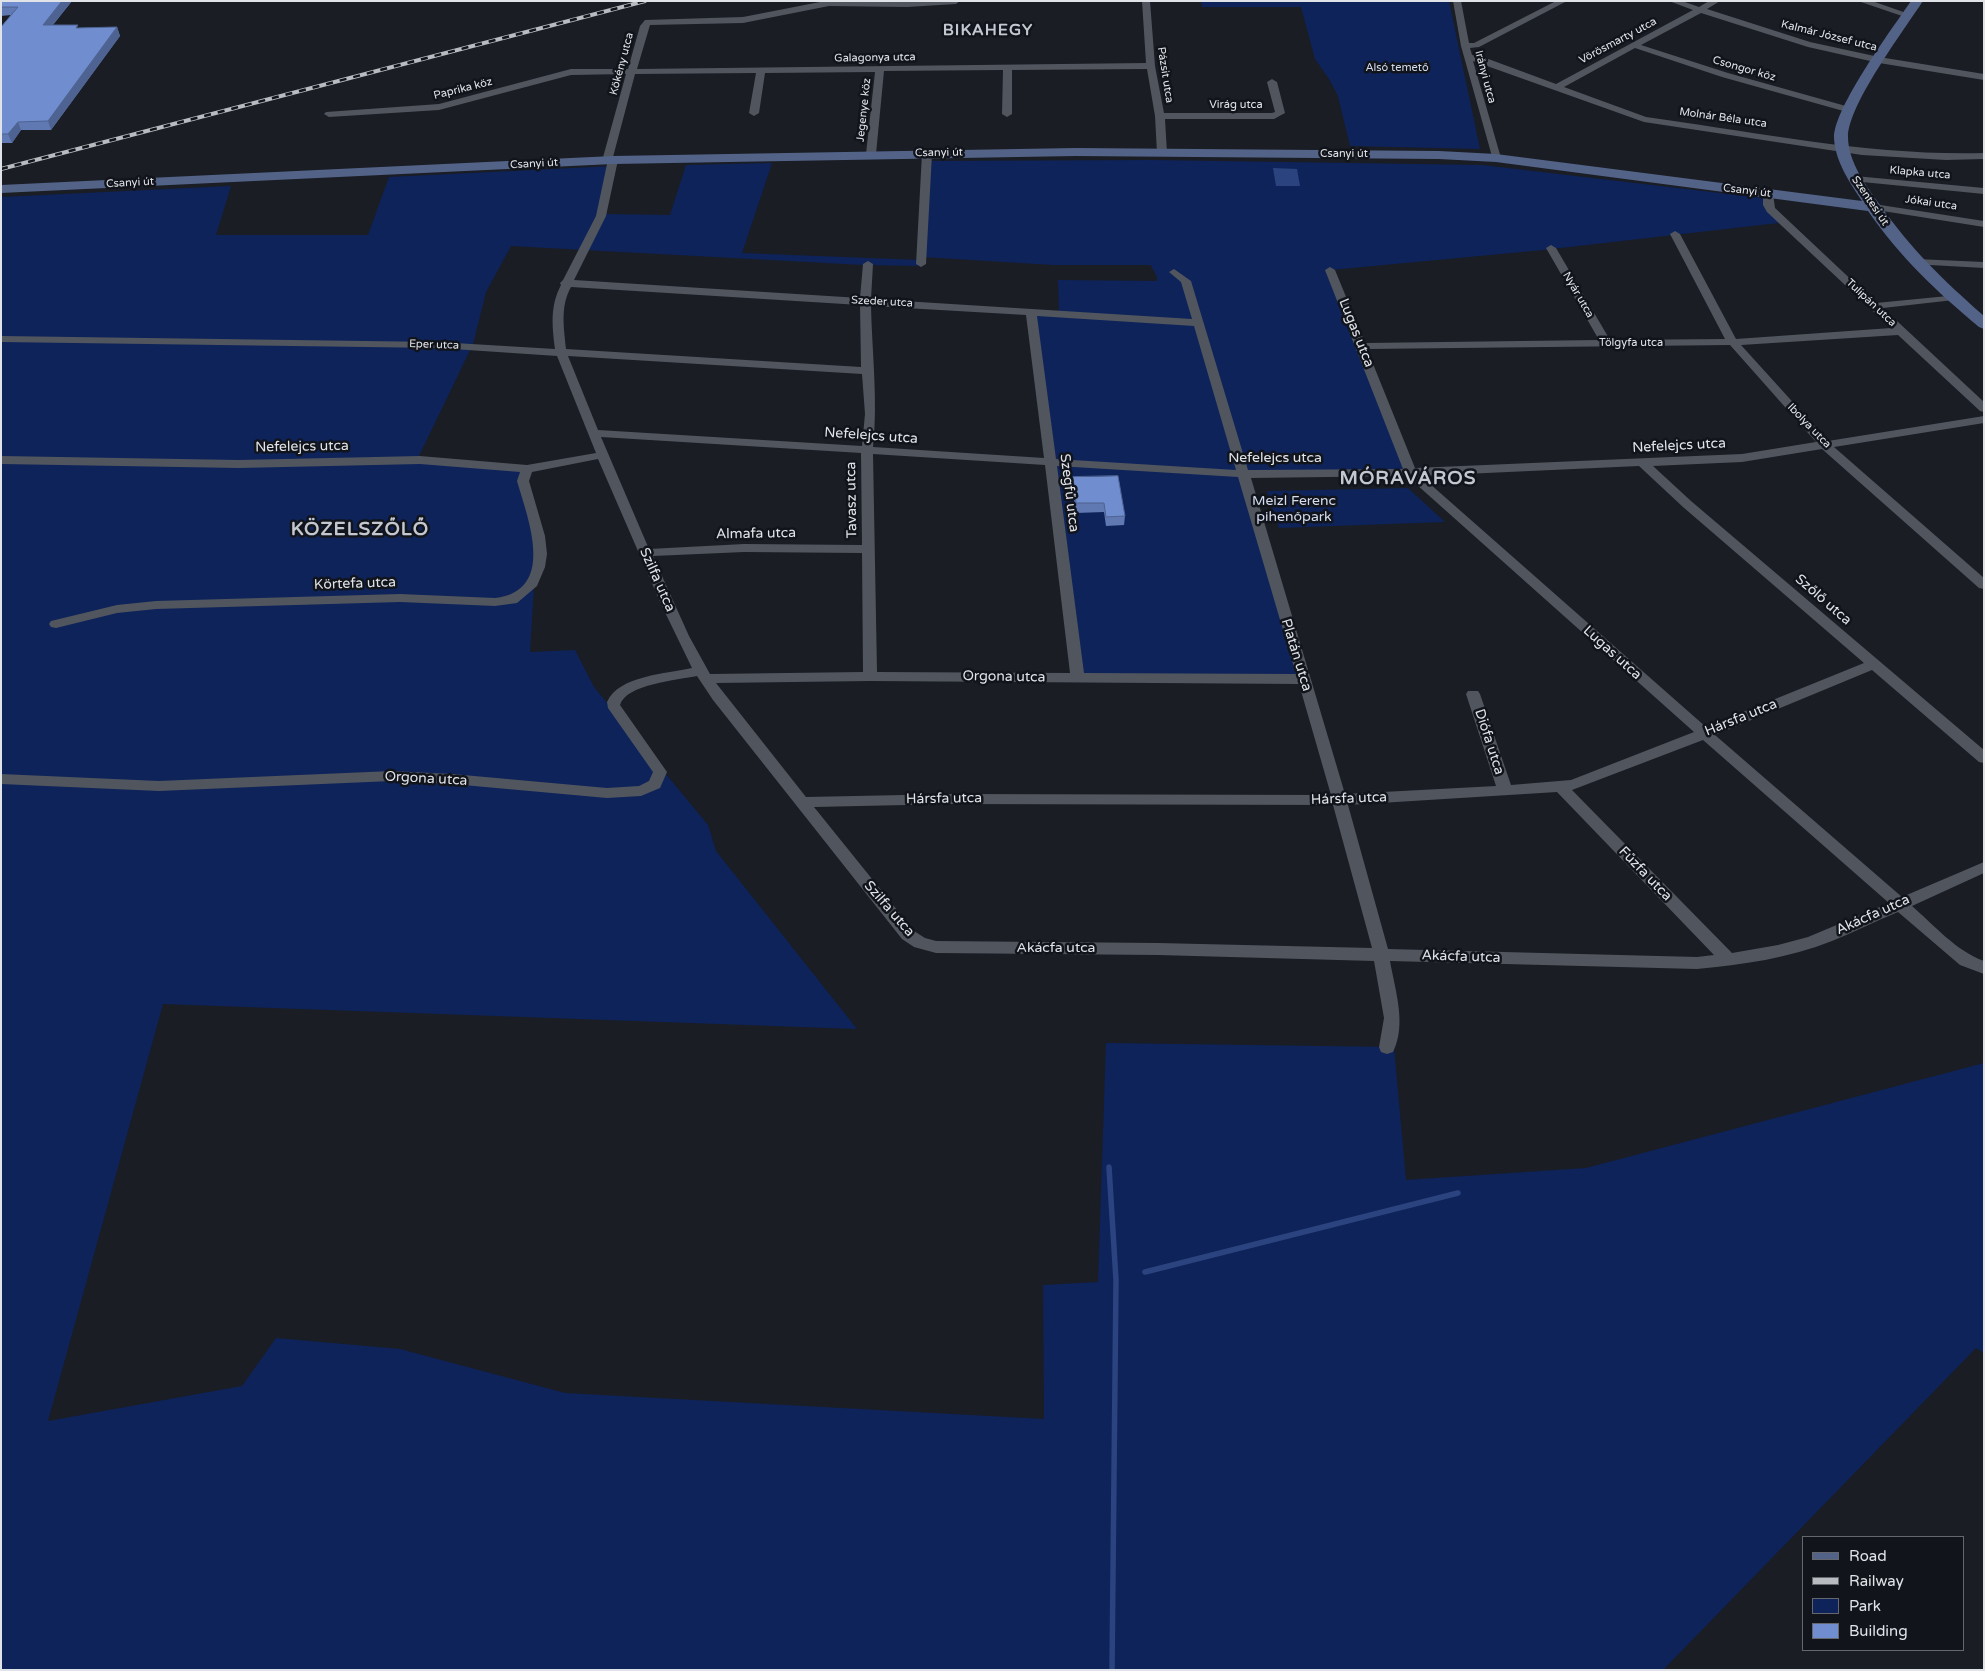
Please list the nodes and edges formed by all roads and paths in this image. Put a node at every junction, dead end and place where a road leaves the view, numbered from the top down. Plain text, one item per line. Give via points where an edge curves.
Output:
1 (956, 1) edge
2 (1146, 1) edge
3 (1457, 1) edge
4 (1563, 1) edge
5 (1673, 1) edge
6 (1716, 1) edge
7 (1862, 1) edge
8 (1917, 1) edge
9 (1699, 10) junction
10 (1908, 15) junction
11 (1633, 45) junction
12 (1465, 46) junction
13 (1468, 57) junction
14 (1879, 60) junction
15 (1151, 66) junction
16 (1008, 68) junction
17 (880, 69) junction
18 (761, 70) junction
19 (600, 71) joint
20 (632, 71) junction
21 (1984, 77) edge
22 (1272, 82) dead end
23 (1557, 87) junction
24 (1850, 110) junction
25 (754, 113) dead end
26 (329, 114) dead end
27 (1007, 114) dead end
28 (1160, 116) junction
29 (1842, 149) junction
30 (1162, 153) junction
31 (871, 154) junction
32 (927, 154) junction
33 (1984, 156) edge
34 (1496, 158) junction
35 (610, 160) junction
36 (1855, 179) junction
37 (1, 190) edge
38 (1984, 191) edge
39 (1768, 194) junction
40 (1874, 208) junction
41 (1984, 224) edge
42 (1675, 234) dead end
43 (1551, 248) dead end
44 (1916, 262) junction
45 (868, 264) dead end
46 (921, 264) dead end
47 (1984, 265) edge
48 (1330, 270) dead end
49 (1174, 272) dead end
50 (565, 283) junction
51 (1954, 297) junction
52 (865, 301) junction
53 (1875, 306) junction
54 (1031, 311) junction
55 (1198, 323) junction
56 (1984, 324) edge
57 (1902, 331) junction
58 (1, 340) edge
59 (1733, 342) junction
60 (1606, 343) junction
61 (1360, 346) junction
62 (561, 352) junction
63 (867, 371) junction
64 (1984, 409) edge
65 (1984, 419) edge
66 (594, 433) junction
67 (1825, 445) junction
68 (867, 450) junction
69 (602, 454) junction
70 (1, 460) edge
71 (1050, 462) junction
72 (1644, 464) junction
73 (526, 470) junction
74 (1411, 473) junction
75 (1244, 474) junction
76 (868, 549) junction
77 (644, 552) junction
78 (1984, 585) edge
79 (56, 624) dead end
80 (1873, 664) junction
81 (702, 675) junction
82 (870, 676) junction
83 (1078, 678) junction
84 (1303, 679) junction
85 (1472, 694) dead end
86 (1704, 733) junction
87 (1984, 758) edge
88 (1, 779) edge
89 (1561, 787) junction
90 (1504, 790) junction
91 (1339, 800) junction
92 (802, 802) junction
93 (1984, 867) edge
94 (1900, 903) junction
95 (920, 943) joint
96 (1380, 954) junction
97 (1729, 960) junction
98 (1984, 968) edge
99 (1387, 1047) dead end

1 - 20 street, Kökény utca via 829,3 759,17 656,21 645,24
2 - 15 street, Pázsit utca
3 - 12 street, Irányi utca
4 - 12 street via 1476,45
5 - 9 street, Kalmár József utca
6 - 9 street, Vörösmarty utca
7 - 10 street
8 - 10 street
9 - 11 street, Vörösmarty utca
9 - 14 street, Kalmár József utca via 1808,44
10 - 14 street
11 - 23 street, Vörösmarty utca
11 - 24 street, Csongor köz
12 - 13 street, Irányi utca
13 - 23 street, Molnár Béla utca
13 - 34 street, Irányi utca
14 - 21 street, Kalmár József utca
14 - 24 street
15 - 16 street, Galagonya utca
15 - 28 street, Pázsit utca
16 - 17 street, Galagonya utca
16 - 27 street
17 - 18 street, Galagonya utca
17 - 31 street, Jegenye köz
18 - 20 street, Galagonya utca
18 - 25 street
19 - 20 street, Galagonya utca
19 - 26 street, Paprika köz via 564,73 439,108
20 - 35 street, Kökény utca
22 - 28 street, Virág utca via 1280,113 1274,116
23 - 29 street, Molnár Béla utca via 1644,119
24 - 29 street via 1841,136
28 - 30 street, Pázsit utca
29 - 33 street, Molnár Béla utca via 1901,155
29 - 36 street, Szentesi út
30 - 32 street, Csanyi út
30 - 34 street, Csanyi út via 1439,154
31 - 32 street, Csanyi út
31 - 35 street, Csanyi út
32 - 46 street
34 - 39 street, Csanyi út
35 - 37 street, Csanyi út
35 - 50 street, Szilfa utca via 601,216
36 - 38 street, Klapka utca
36 - 40 street, Szentesi út
39 - 40 street, Csanyi út
39 - 53 street, Tulipán utca via 1768,205 1776,214
40 - 41 street, Jókai utca
40 - 44 street, Szentesi út
42 - 59 street, Ibolya utca
43 - 60 street, Nyár utca
44 - 47 street
44 - 51 street, Szentesi út
45 - 52 street, Tavasz utca
48 - 61 street, Lugas utca
49 - 55 street, Platán utca via 1186,281
50 - 52 street, Szeder utca
50 - 62 street, Szilfa utca via 557,317
51 - 53 street
51 - 56 street, Szentesi út
52 - 54 street, Szeder utca
52 - 63 street, Tavasz utca
53 - 57 street, Tulipán utca
54 - 55 street, Szeder utca
54 - 71 street, Szegfű utca
55 - 75 street, Platán utca
57 - 59 street, Tölgyfa utca
57 - 64 street, Tulipán utca
58 - 62 street, Eper utca via 438,345
59 - 60 street, Tölgyfa utca
59 - 67 street, Ibolya utca
60 - 61 street, Tölgyfa utca
61 - 74 street, Lugas utca
62 - 63 street, Eper utca
62 - 66 street, Szilfa utca
63 - 68 street, Tavasz utca via 871,414
65 - 67 street, Nefelejcs utca
66 - 68 street, Nefelejcs utca
66 - 69 street, Szilfa utca
67 - 72 street, Nefelejcs utca via 1742,458
67 - 78 street, Ibolya utca
68 - 71 street, Nefelejcs utca
68 - 76 street, Tavasz utca
69 - 73 street, Nefelejcs utca
69 - 77 street, Szilfa utca
70 - 73 street, Nefelejcs utca via 239,464 413,460
71 - 75 street, Nefelejcs utca
71 - 83 street, Szegfű utca
72 - 74 street, Nefelejcs utca
72 - 80 street, Szőlő utca
73 - 79 street, Körtefa utca via 523,481 541,554 530,586 512,600 400,598 156,605 117,609
74 - 75 street, Nefelejcs utca
74 - 86 street, Lugas utca
75 - 84 street, Platán utca
76 - 77 street, Almafa utca via 744,548
76 - 82 street, Tavasz utca
77 - 81 street, Szilfa utca
80 - 86 street, Hársfa utca
80 - 87 street, Szőlő utca
81 - 82 street, Orgona utca
81 - 88 street, Orgona utca via 630,686 615,698 613,705 660,772 656,784 641,791 607,793 392,776 159,786
81 - 92 street, Szilfa utca
82 - 83 street, Orgona utca
83 - 84 street, Orgona utca
84 - 91 street, Platán utca
85 - 90 street, Diófa utca
86 - 89 street, Hársfa utca
86 - 94 street, Lugas utca
89 - 90 street, Hársfa utca
89 - 97 street, Fűzfa utca
90 - 91 street, Hársfa utca
91 - 92 street, Hársfa utca
91 - 96 street, Platán utca
92 - 95 street, Szilfa utca via 908,935
93 - 94 street, Akácfa utca
94 - 97 street, Akácfa utca via 1826,937 1756,957
94 - 98 street, Lugas utca via 1954,953
95 - 96 street, Akácfa utca via 936,947
96 - 97 street, Akácfa utca via 1661,964
96 - 99 street, Platán utca via 1392,1018

